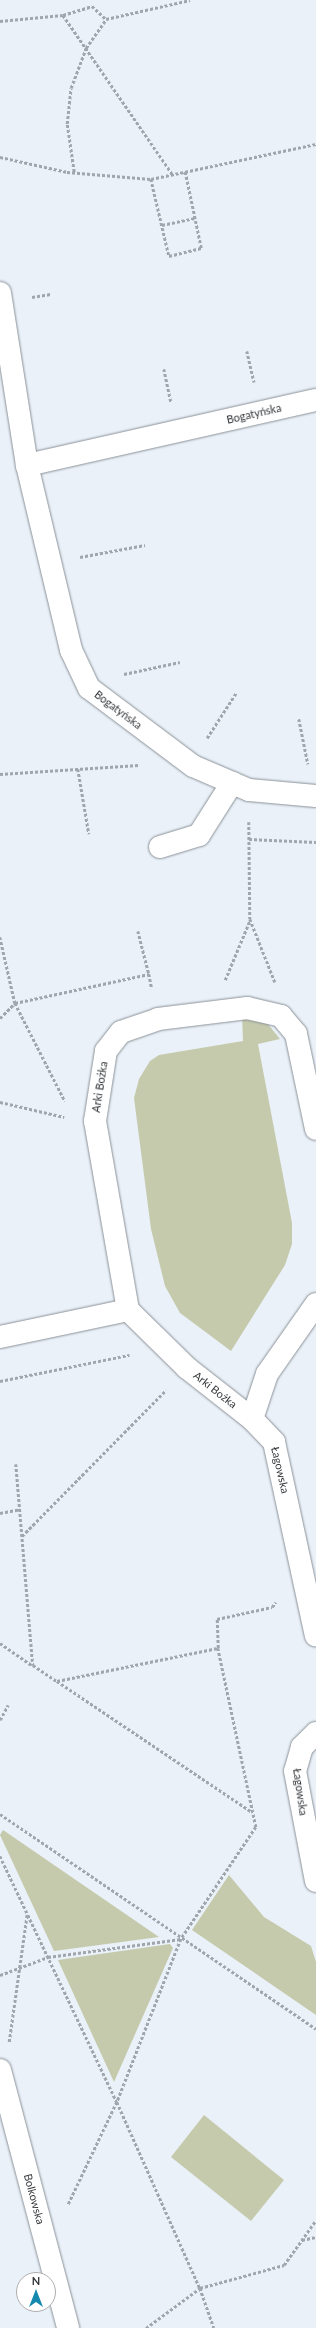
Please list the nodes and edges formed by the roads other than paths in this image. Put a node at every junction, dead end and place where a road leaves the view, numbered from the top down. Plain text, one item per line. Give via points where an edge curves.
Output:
1 (0, 293) edge
2 (316, 400) edge
3 (27, 465) junction
4 (232, 783) junction
5 (316, 796) edge
6 (160, 847) dead end
7 (316, 1129) edge
8 (316, 1304) edge
9 (128, 1310) junction
10 (0, 1337) edge
11 (252, 1419) junction
12 (316, 1636) edge
13 (316, 1733) edge
14 (316, 1881) edge
15 (2, 2076) edge
16 (68, 2328) edge

1 - 3 street, Bogatyńska
2 - 3 street, Bogatyńska
3 - 4 street, Bogatyńska via 71,650 89,688 193,766
4 - 5 street, Bogatyńska via 249,790
4 - 6 street via 200,835
7 - 9 street, Arki Bożka via 296,1034 281,1016 247,1008 158,1019 121,1032 106,1051 95,1121
8 - 11 street via 267,1374
9 - 10 street
9 - 11 street, Arki Bożka via 187,1368
11 - 12 street, Łagowska via 274,1442
13 - 14 street, Łagowska via 302,1747 295,1771
15 - 16 street, Bolkowska

